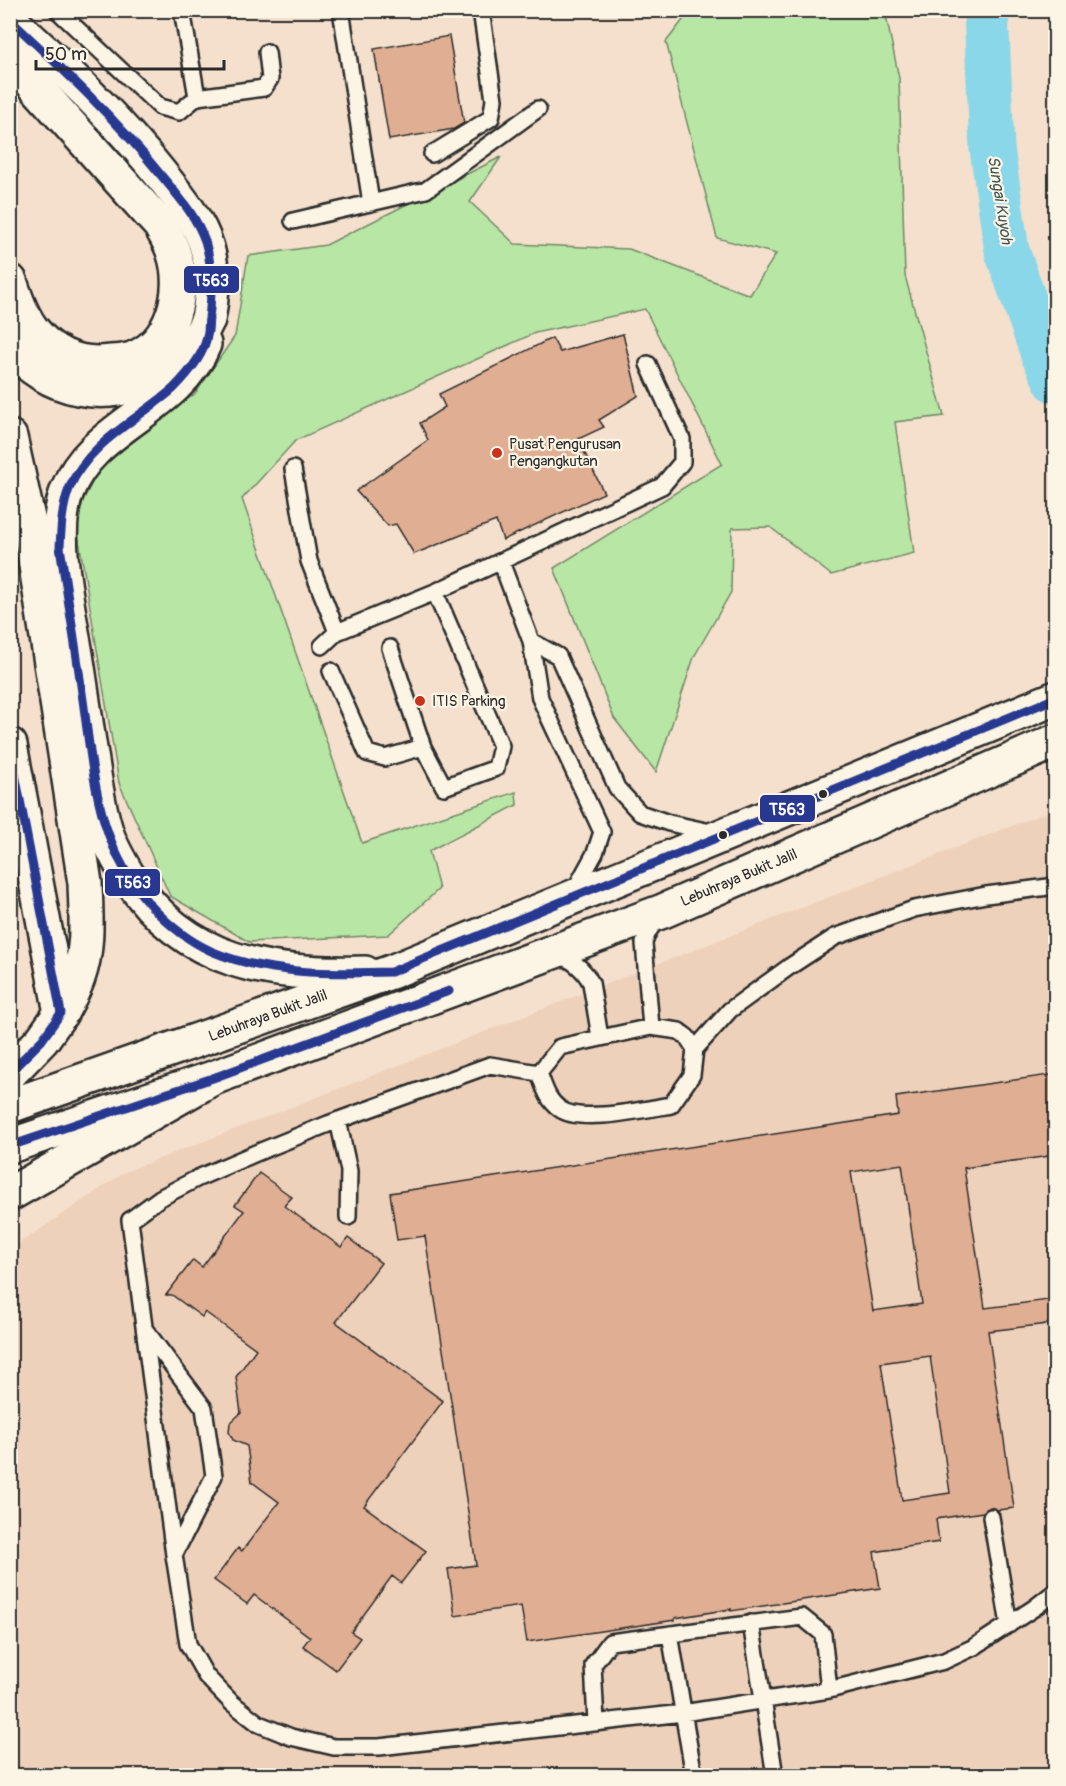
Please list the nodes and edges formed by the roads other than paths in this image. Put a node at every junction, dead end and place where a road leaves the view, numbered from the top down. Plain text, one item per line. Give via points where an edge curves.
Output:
1 (57, 10) edge
2 (182, 10) edge
3 (341, 10) edge
4 (481, 10) edge
5 (10, 20) edge
6 (267, 52) dead end
7 (10, 58) edge
8 (197, 97) junction
9 (538, 109) dead end
10 (432, 154) dead end
11 (370, 203) junction
12 (293, 221) dead end
13 (10, 281) edge
14 (208, 319) junction
15 (10, 345) edge
16 (648, 364) dead end
17 (10, 437) edge
18 (293, 469) dead end
19 (501, 562) junction
20 (435, 592) junction
21 (337, 632) junction
22 (531, 641) junction
23 (322, 646) dead end
24 (390, 648) dead end
25 (331, 671) dead end
26 (1056, 698) edge
27 (1056, 741) edge
28 (10, 745) edge
29 (423, 747) junction
30 (725, 835) junction
31 (1056, 886) edge
32 (568, 900) junction
33 (663, 911) junction
34 (551, 953) junction
35 (391, 972) junction
36 (61, 1013) junction
37 (651, 1027) junction
38 (600, 1037) junction
39 (695, 1049) junction
40 (10, 1073) edge
41 (539, 1073) junction
42 (213, 1078) junction
43 (10, 1106) edge
44 (338, 1120) junction
45 (10, 1146) edge
46 (10, 1194) edge
47 (348, 1217) dead end
48 (144, 1328) junction
49 (991, 1517) dead end
50 (174, 1556) junction
51 (1056, 1591) edge
52 (751, 1623) junction
53 (1009, 1625) junction
54 (670, 1635) junction
55 (829, 1690) junction
56 (763, 1701) junction
57 (683, 1713) junction
58 (596, 1722) junction
59 (694, 1776) edge
60 (776, 1776) edge

1 - 8 lane via 160,107 179,112
2 - 8 lane
3 - 11 lane
4 - 10 lane via 494,100 491,118
5 - 14 main road via 132,138 189,212 200,231 212,272
6 - 8 lane via 270,79 264,87
7 - 13 main road via 160,225 174,254 179,281 177,307 153,344 133,359 101,364 76,361 49,347 35,333
9 - 11 lane via 426,190
11 - 12 lane
14 - 15 main road via 188,352 172,367 133,386 111,390 75,389 55,382 35,370
14 - 35 main road via 208,336 187,374 97,447 75,474 63,507 60,547 106,831 124,869 154,910 209,951 264,968 333,974
16 - 19 lane via 682,439 682,462 662,486
17 - 36 main road via 30,527 85,883 87,927 83,958 78,979
18 - 21 lane via 309,561
19 - 20 lane
19 - 22 lane
20 - 21 lane
20 - 29 lane via 501,746 496,768 444,787
21 - 23 lane
22 - 30 lane via 558,656 617,788 640,813
22 - 32 lane via 540,698 602,832 595,853
24 - 29 lane
25 - 29 lane via 367,753 385,758
26 - 30 main road, Lebuhraya Bukit Jalil
27 - 33 main road, Lebuhraya Bukit Jalil
28 - 36 main road
30 - 32 main road, Lebuhraya Bukit Jalil
31 - 39 lane via 915,909 835,937 730,1010
32 - 35 main road, Lebuhraya Bukit Jalil
33 - 34 main road, Lebuhraya Bukit Jalil
33 - 37 lane via 644,943
34 - 38 lane via 575,964 587,976 594,991
34 - 42 main road, Lebuhraya Bukit Jalil
35 - 43 main road, Lebuhraya Bukit Jalil
36 - 40 main road via 42,1040
37 - 38 lane
37 - 39 lane via 679,1031
38 - 41 lane via 560,1047
39 - 41 lane via 692,1075 671,1106 587,1116 561,1110 547,1095
41 - 44 lane via 490,1065
42 - 45 main road, Lebuhraya Bukit Jalil
42 - 46 main road
44 - 47 lane via 349,1171
44 - 48 lane via 198,1178 130,1220
48 - 50 lane
48 - 50 lane via 204,1408 214,1476
49 - 53 lane
50 - 58 lane via 188,1644 206,1676 260,1724 291,1737 334,1747 379,1747
51 - 53 lane
52 - 54 lane
52 - 55 lane via 802,1617 823,1634
52 - 56 lane
53 - 55 lane via 944,1661
54 - 57 lane
54 - 58 lane via 610,1642 593,1665
55 - 56 lane
56 - 57 lane
56 - 60 lane
57 - 58 lane
57 - 59 lane

